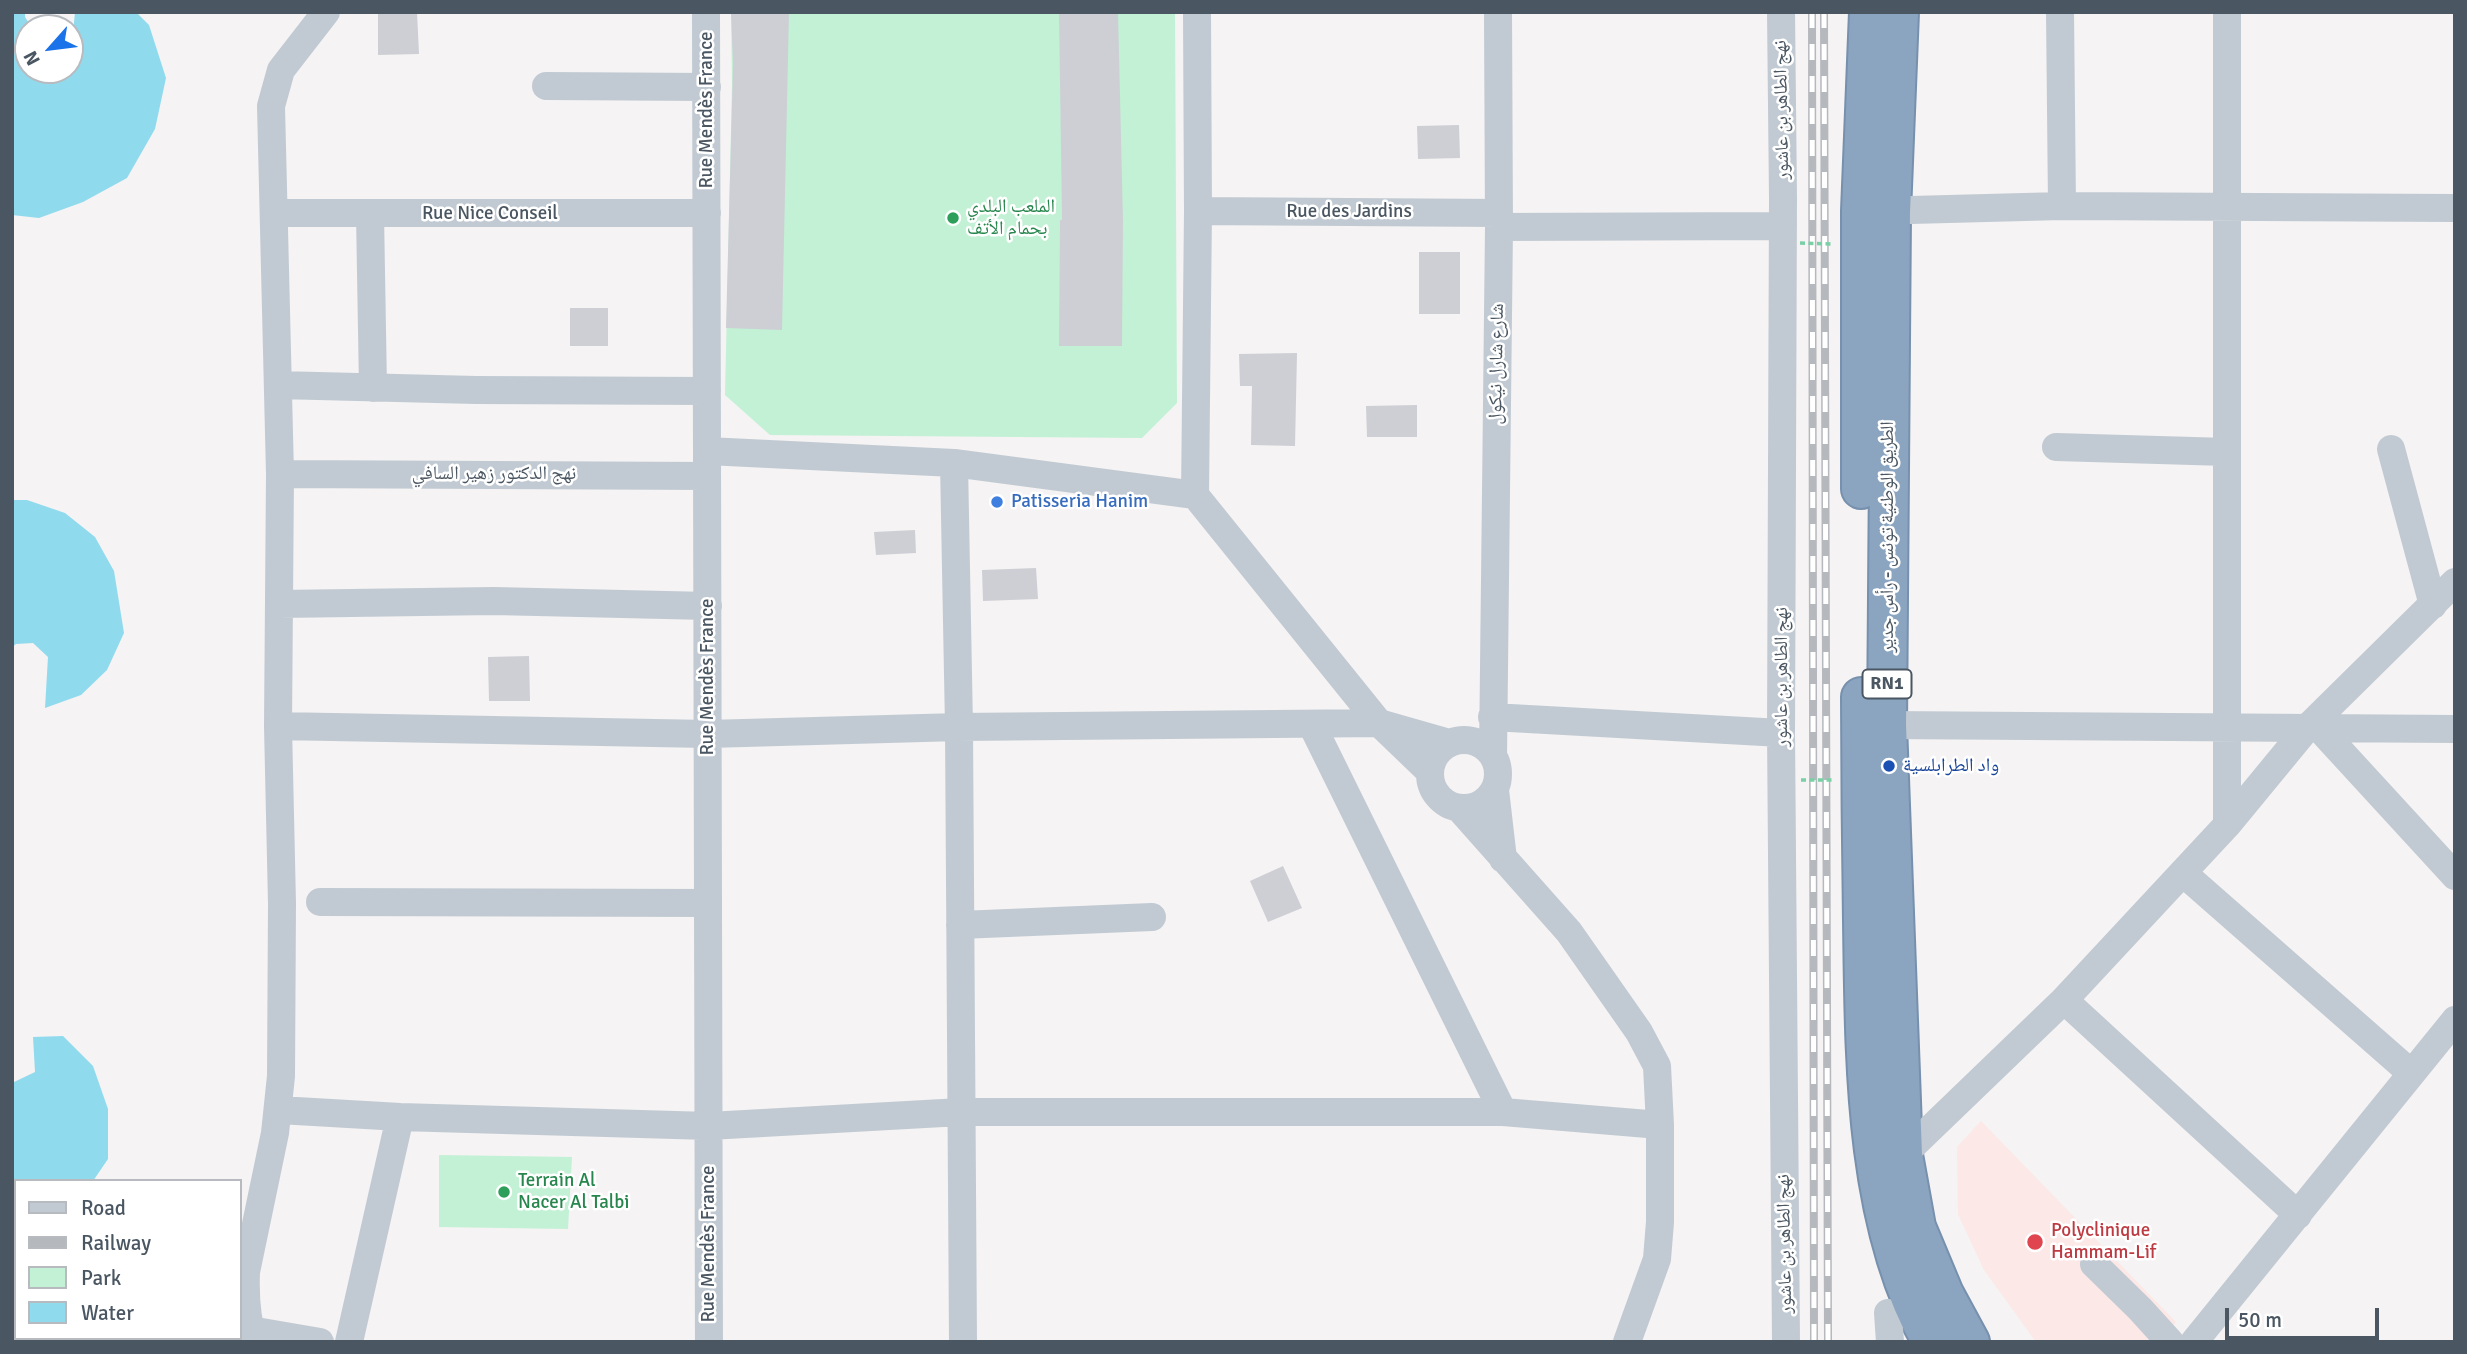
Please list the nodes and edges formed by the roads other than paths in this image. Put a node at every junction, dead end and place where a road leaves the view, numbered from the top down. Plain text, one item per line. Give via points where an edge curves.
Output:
1 (326, 12) edge
2 (706, 12) edge
3 (1197, 12) edge
4 (1499, 12) edge
5 (1781, 12) edge
6 (1869, 12) edge
7 (1899, 12) edge
8 (2060, 12) edge
9 (2227, 12) edge
10 (546, 86) dead end
11 (707, 87) junction
12 (2062, 206) junction
13 (2227, 206) junction
14 (2455, 208) edge
15 (1198, 211) junction
16 (1876, 211) junction
17 (274, 213) junction
18 (370, 214) junction
19 (707, 214) junction
20 (1499, 220) junction
21 (1791, 235) junction
22 (278, 385) junction
23 (373, 388) junction
24 (707, 391) junction
25 (2056, 447) dead end
26 (2391, 449) dead end
27 (2227, 452) junction
28 (954, 463) junction
29 (707, 464) junction
30 (280, 474) junction
31 (1195, 495) junction
32 (2455, 582) edge
33 (279, 604) junction
34 (2433, 605) junction
35 (708, 606) junction
36 (1492, 717) junction
37 (1379, 723) junction
38 (1312, 725) junction
39 (1888, 725) junction
40 (278, 726) junction
41 (959, 727) junction
42 (2227, 729) junction
43 (2313, 729) junction
44 (2455, 729) edge
45 (1781, 733) junction
46 (708, 734) junction
47 (1456, 742) junction
48 (1493, 756) junction
49 (1430, 772) junction
50 (1495, 790) junction
51 (1459, 808) junction
52 (2227, 825) junction
53 (1503, 859) junction
54 (2183, 873) junction
55 (2455, 876) edge
56 (320, 902) dead end
57 (708, 903) junction
58 (1152, 917) dead end
59 (960, 925) junction
60 (2064, 1000) junction
61 (2455, 1020) edge
62 (2411, 1073) junction
63 (279, 1110) junction
64 (961, 1112) junction
65 (1503, 1112) junction
66 (400, 1117) junction
67 (1660, 1125) junction
68 (709, 1126) junction
69 (1903, 1155) junction
70 (2298, 1215) junction
71 (2094, 1264) dead end
72 (1888, 1313) dead end
73 (252, 1336) edge
74 (320, 1342) edge
75 (349, 1342) edge
76 (709, 1342) edge
77 (963, 1342) edge
78 (1627, 1342) edge
79 (1786, 1342) edge
80 (1890, 1342) edge
81 (1932, 1342) edge
82 (1970, 1342) edge
83 (2169, 1342) edge
84 (2194, 1342) edge

1 - 17 street via 281,70 275,87 271,106
2 - 11 street, Rue Mendès France
3 - 15 street
4 - 20 street, شارع شارل نيكول
5 - 21 street, نهج الطاهر بن عاشور
6 - 16 highway, الطريق الوطنية تونس - رأس جدير / RN1
7 - 16 highway, الطريق الوطنية تونس - رأس جدير / RN1
8 - 12 street
9 - 13 street
10 - 11 street
11 - 19 street, Rue Mendès France
12 - 13 street
12 - 16 street
13 - 14 street
13 - 27 street
15 - 20 street, Rue des Jardins
15 - 31 street
16 - 39 highway, الطريق الوطنية تونس - رأس جدير / RN1
16 - 81 highway, الطريق الوطنية تونس - رأس جدير / RN1 via 1861,734 1866,1058 1876,1161 1900,1273
17 - 18 street, Rue Nice Conseil
17 - 22 street
18 - 19 street, Rue Nice Conseil
18 - 23 street
19 - 24 street, Rue Mendès France
20 - 21 street, Rue des Jardins
20 - 36 street, شارع شارل نيكول
21 - 45 street, نهج الطاهر بن عاشور
22 - 23 street
22 - 30 street
23 - 24 street
24 - 29 street, Rue Mendès France
25 - 27 street
26 - 34 street
27 - 42 street
28 - 29 street, نهج الدكتور زهير السافي
28 - 31 street, نهج الدكتور زهير السافي
28 - 41 street
29 - 30 street, نهج الدكتور زهير السافي
29 - 35 street, Rue Mendès France
30 - 33 street
31 - 37 street
32 - 34 street
33 - 35 street via 494,601
33 - 40 street
34 - 43 street
35 - 46 street, Rue Mendès France
36 - 45 street
36 - 47 street
36 - 48 street, شارع شارل نيكول
37 - 38 street
37 - 47 street
37 - 49 street
38 - 41 street
38 - 65 street
39 - 42 street
39 - 69 highway, الطريق الوطنية تونس - رأس جدير / RN1
40 - 46 street
40 - 63 street via 282,904
41 - 46 street
41 - 59 street
42 - 43 street
42 - 52 street
43 - 44 street
43 - 52 street
43 - 55 street
45 - 79 street, نهج الطاهر بن عاشور
46 - 57 street, Rue Mendès France
47 - 48 street via 1483,746
47 - 49 street via 1437,752
48 - 50 street via 1498,769
49 - 51 street via 1435,793
50 - 51 street via 1480,805
50 - 53 street
51 - 53 street
52 - 54 street
53 - 67 street via 1569,932 1639,1032 1657,1066
54 - 60 street
54 - 62 street
56 - 57 street
57 - 68 street, Rue Mendès France
58 - 59 street
59 - 64 street
60 - 69 street
60 - 70 street
61 - 62 street
62 - 70 street
63 - 66 street
63 - 73 street via 246,1272
64 - 65 street
64 - 68 street
64 - 77 street
65 - 67 street
66 - 68 street
66 - 75 street
67 - 78 street via 1657,1259
68 - 76 street, Rue Mendès France
69 - 82 highway, الطريق الوطنية تونس - رأس جدير / RN1 via 1916,1227
70 - 84 street
71 - 83 street
72 - 80 street
73 - 74 street

